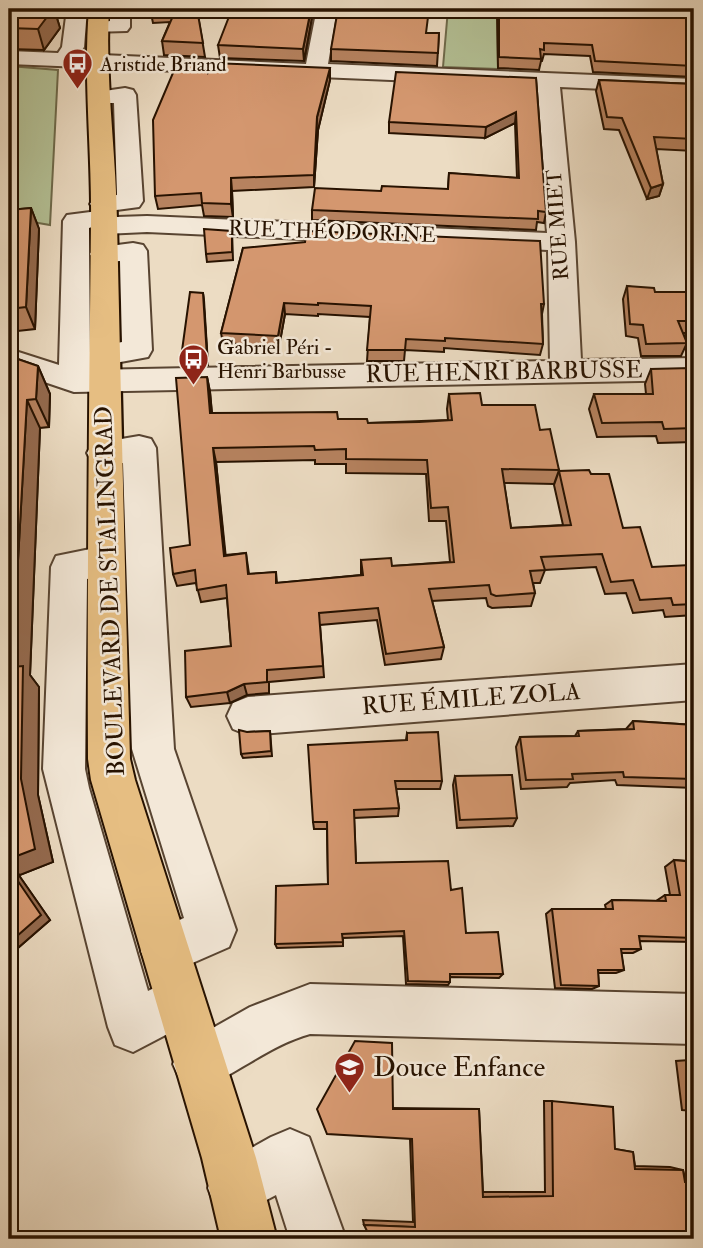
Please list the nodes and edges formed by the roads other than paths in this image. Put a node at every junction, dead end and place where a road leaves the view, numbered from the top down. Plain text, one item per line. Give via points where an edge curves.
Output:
1 (77, 9) edge
2 (120, 9) edge
3 (331, 9) edge
4 (94, 15) edge
5 (9, 58) edge
6 (64, 60) junction
7 (96, 61) junction
8 (316, 71) junction
9 (548, 80) junction
10 (694, 86) edge
11 (99, 98) joint
12 (104, 225) junction
13 (561, 242) junction
14 (9, 359) edge
15 (694, 369) edge
16 (566, 371) junction
17 (94, 372) junction
18 (104, 453) junction
19 (105, 561) junction
20 (694, 682) edge
21 (248, 716) dead end
22 (165, 951) junction
23 (180, 1000) junction
24 (694, 1019) edge
25 (199, 1064) junction
26 (236, 1188) junction
27 (248, 1239) edge
28 (318, 1239) edge

1 - 4 street
1 - 6 street via 73,47
2 - 4 street via 120,27
3 - 8 street via 326,13
4 - 7 main road
5 - 6 street
6 - 7 street
7 - 8 street
7 - 11 main road
8 - 9 street
9 - 10 street
9 - 13 street, RUE MIET
11 - 12 street via 125,95 130,201
12 - 13 street, RUE THÉODORINE
12 - 17 street via 76,221
12 - 17 street via 133,251 137,350
13 - 16 street, RUE MIET
14 - 17 street
15 - 16 street, RUE HENRI BARBUSSE
16 - 17 street, RUE HENRI BARBUSSE
17 - 18 main road, BOULEVARD DE STALINGRAD
18 - 19 main road, BOULEVARD DE STALINGRAD
18 - 22 street via 139,448 153,749 212,930
19 - 22 main road, BOULEVARD DE STALINGRAD via 113,780
19 - 23 street via 69,567 66,788 133,1027
20 - 21 street, RUE ÉMILE ZOLA
22 - 23 main road, BOULEVARD DE STALINGRAD
23 - 25 main road, BOULEVARD DE STALINGRAD
24 - 25 street via 310,1010 248,1036
25 - 26 main road, BOULEVARD DE STALINGRAD
26 - 27 main road, BOULEVARD DE STALINGRAD
26 - 28 street via 290,1156

